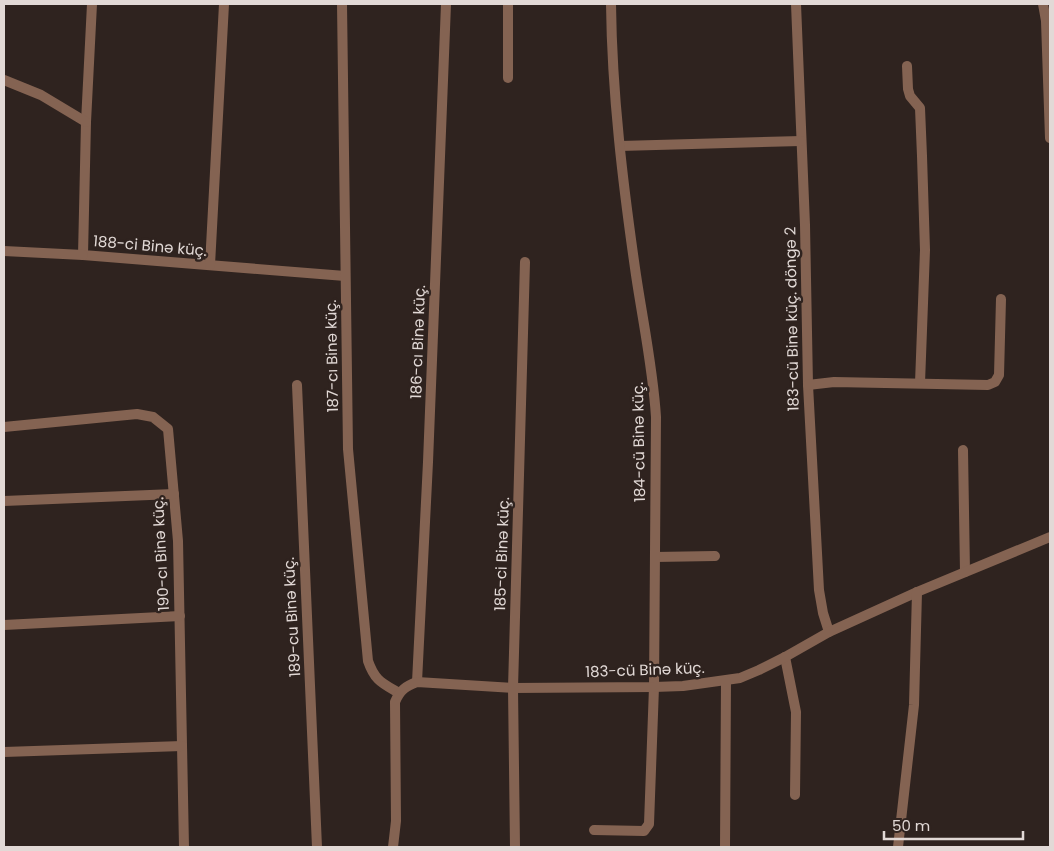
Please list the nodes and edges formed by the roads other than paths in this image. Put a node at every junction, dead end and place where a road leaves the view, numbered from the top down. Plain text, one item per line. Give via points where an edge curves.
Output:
1 (92, 4) edge
2 (224, 4) edge
3 (342, 4) edge
4 (446, 4) edge
5 (508, 4) edge
6 (611, 4) edge
7 (796, 4) edge
8 (1042, 4) edge
9 (907, 66) dead end
10 (508, 78) dead end
11 (4, 80) edge
12 (86, 122) junction
13 (1050, 138) edge
14 (801, 141) junction
15 (620, 146) junction
16 (4, 251) edge
17 (83, 255) junction
18 (525, 262) dead end
19 (210, 265) junction
20 (346, 276) junction
21 (1001, 299) dead end
22 (920, 383) junction
23 (808, 384) junction
24 (297, 386) dead end
25 (4, 427) edge
26 (963, 450) dead end
27 (174, 494) junction
28 (4, 500) edge
29 (1050, 537) edge
30 (715, 556) dead end
31 (655, 557) junction
32 (965, 572) junction
33 (917, 592) junction
34 (180, 616) junction
35 (4, 626) edge
36 (829, 632) junction
37 (785, 657) junction
38 (726, 681) junction
39 (417, 682) junction
40 (654, 687) junction
41 (513, 688) junction
42 (399, 693) junction
43 (182, 746) junction
44 (4, 752) edge
45 (795, 795) dead end
46 (594, 830) dead end
47 (184, 847) edge
48 (317, 847) edge
49 (393, 847) edge
50 (515, 847) edge
51 (725, 847) edge
52 (898, 847) edge

1 - 12 street, 188-ci Binə küç.
2 - 19 street
3 - 20 street, 187-cı Binə küç.
4 - 39 street, 186-cı Binə küç.
5 - 10 street
6 - 15 street, 184-cü Binə küç.
7 - 14 street, 183-cü Binə küç. döngə 2
8 - 13 street via 1046,21
9 - 22 street via 910,96 920,108 922,137 924,250
11 - 12 street via 41,95
12 - 17 street, 188-ci Binə küç.
14 - 15 street
14 - 23 street, 183-cü Binə küç. döngə 2
15 - 31 street, 184-cü Binə küç. via 636,275 654,378
16 - 17 street
17 - 19 street, 188-ci Binə küç.
18 - 41 street, 185-ci Binə küç.
19 - 20 street, 188-ci Binə küç.
20 - 42 street, 187-cı Binə küç. via 348,449 368,661 372,675
21 - 22 street via 999,375 995,382
22 - 23 street
23 - 36 street, 183-cü Binə küç. döngə 2 via 819,590
24 - 48 street, 189-cu Binə küç.
25 - 27 street, 190-cı Binə küç. via 137,414 153,417 168,429
26 - 32 street
27 - 28 street
27 - 34 street, 190-cı Binə küç.
29 - 32 street, 183-cü Binə küç.
30 - 31 street
31 - 40 street, 184-cü Binə küç.
32 - 33 street, 183-cü Binə küç.
33 - 36 street, 183-cü Binə küç.
33 - 52 street via 914,705
34 - 35 street
34 - 43 street, 190-cı Binə küç.
36 - 37 street, 183-cü Binə küç.
37 - 38 street, 183-cü Binə küç.
37 - 45 street via 796,712
38 - 40 street, 183-cü Binə küç.
38 - 51 street
39 - 41 street, 183-cü Binə küç.
39 - 42 street
40 - 41 street, 183-cü Binə küç.
40 - 46 street, 184-cü Binə küç. via 649,824 644,831
41 - 50 street, 185-ci Binə küç.
42 - 49 street via 395,702 396,820
43 - 44 street
43 - 47 street, 190-cı Binə küç.

